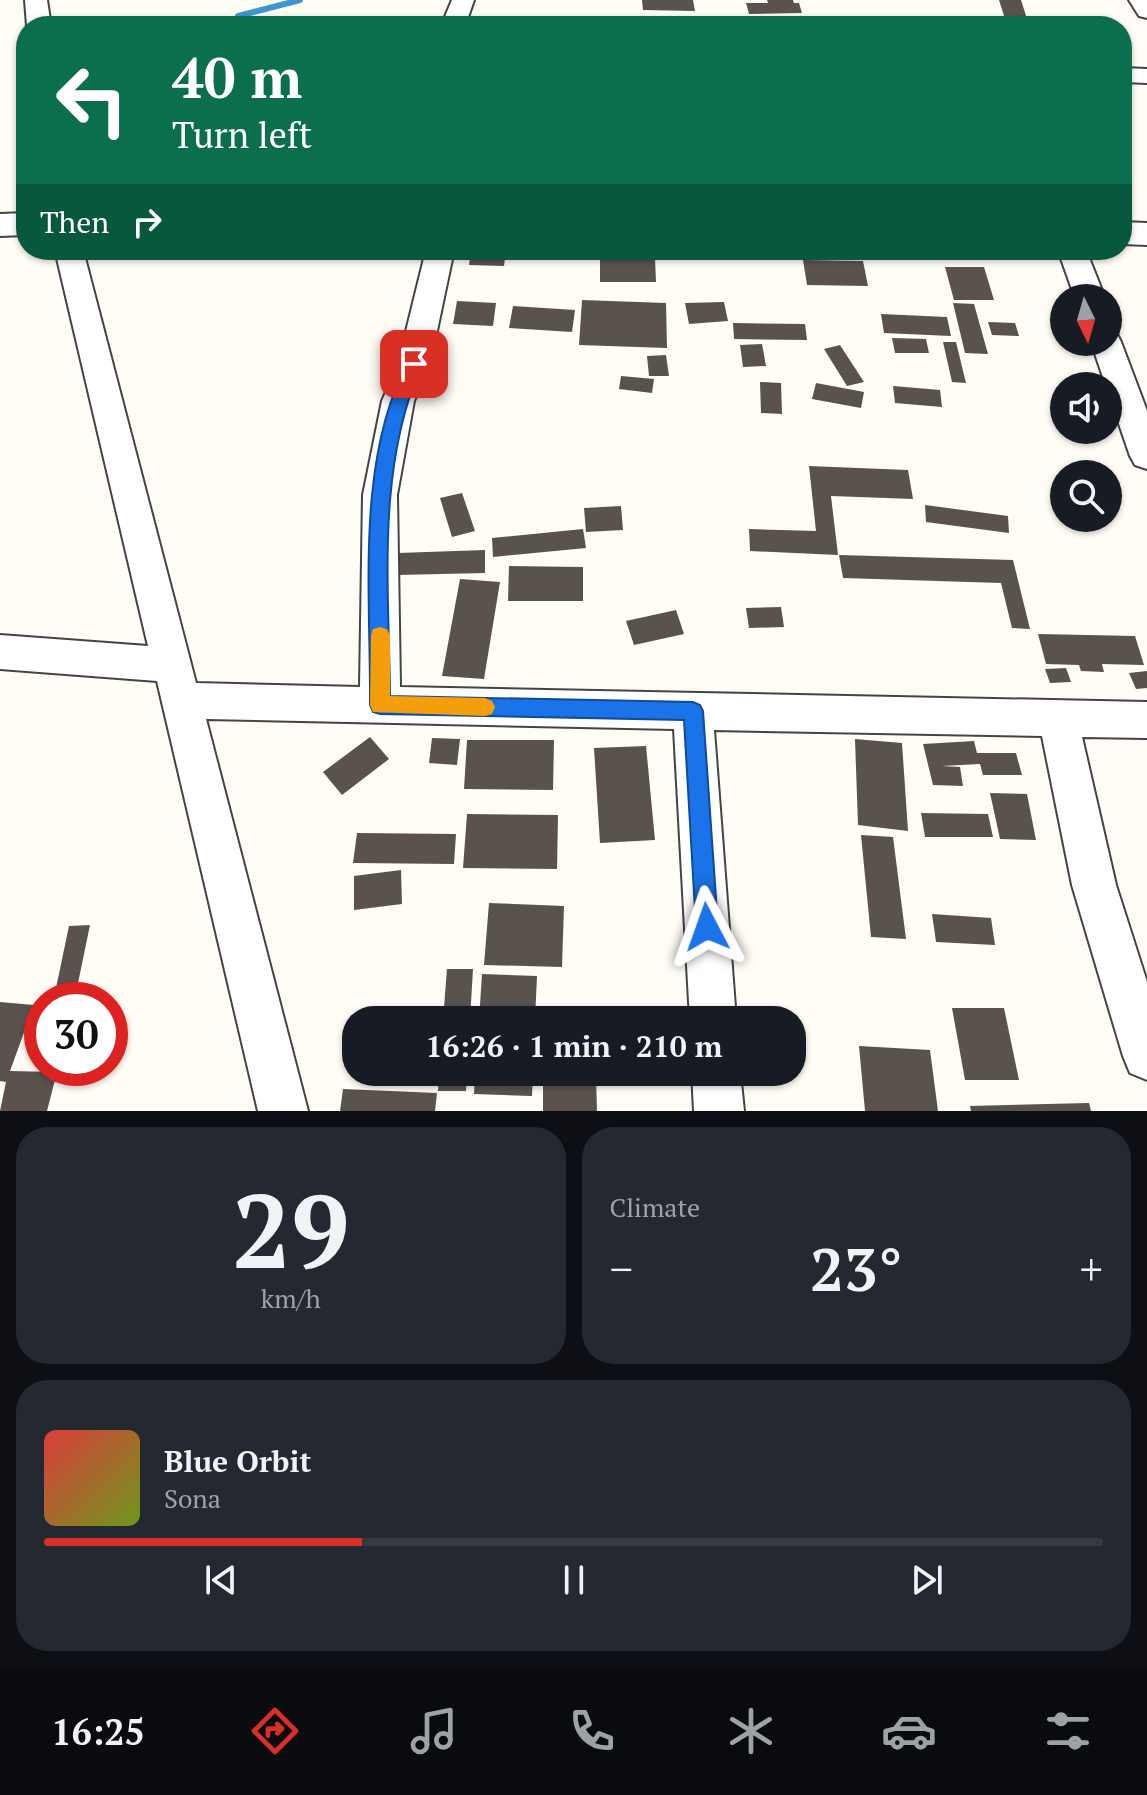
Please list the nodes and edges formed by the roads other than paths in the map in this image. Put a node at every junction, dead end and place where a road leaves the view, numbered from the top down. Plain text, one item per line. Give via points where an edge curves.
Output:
1 (1140, 0) edge
2 (1147, 11) edge
3 (71, 260) edge
4 (438, 260) edge
5 (1076, 260) edge
6 (1085, 284) edge
7 (1111, 356) edge
8 (1147, 456) edge
9 (0, 652) edge
10 (176, 683) junction
11 (380, 705) junction
12 (693, 711) junction
13 (1058, 718) junction
14 (1147, 720) edge
15 (712, 1006) edge
16 (1147, 1056) edge
17 (717, 1086) edge
18 (283, 1111) edge
19 (719, 1111) edge

1 - 2 street
3 - 10 street
4 - 11 street via 414,364 398,401 380,495
5 - 6 street
7 - 8 street
9 - 10 street
10 - 11 street
10 - 18 street
11 - 12 street
12 - 13 street
12 - 15 street
13 - 14 street
13 - 16 street via 1094,885
17 - 19 street

